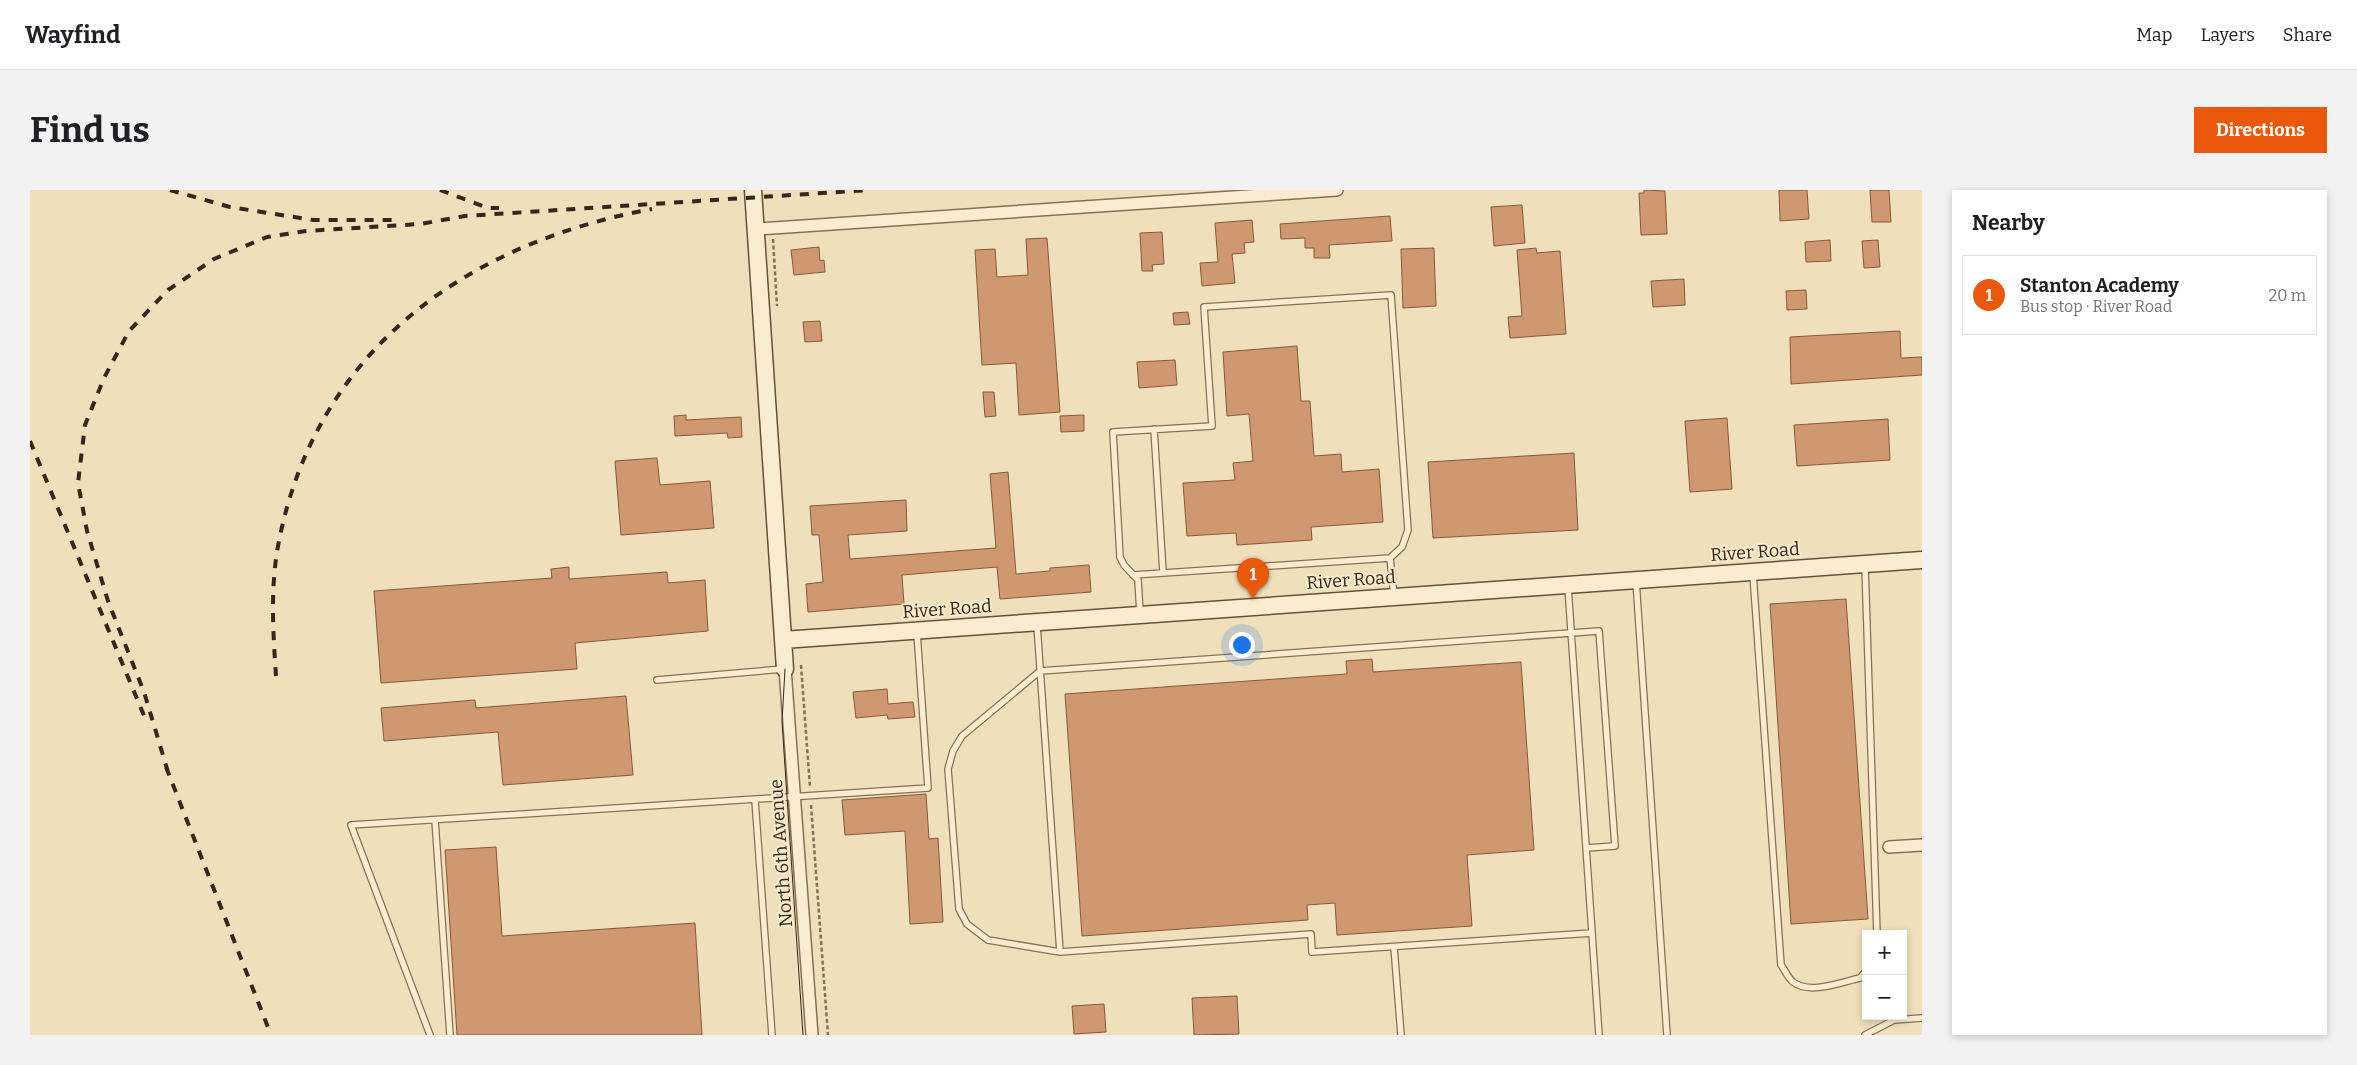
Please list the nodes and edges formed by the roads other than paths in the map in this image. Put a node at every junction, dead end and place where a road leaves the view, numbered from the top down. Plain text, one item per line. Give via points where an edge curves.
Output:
1 (753, 190) edge
2 (1337, 190) edge
3 (764, 229) junction
4 (1154, 429) junction
5 (1390, 558) junction
6 (1922, 560) edge
7 (1865, 564) junction
8 (1163, 572) junction
9 (1753, 572) junction
10 (1133, 575) junction
11 (1636, 580) junction
12 (1568, 585) junction
13 (1394, 597) junction
14 (1141, 615) junction
15 (1036, 622) junction
16 (917, 631) junction
17 (1571, 633) junction
18 (791, 640) junction
19 (785, 669) junction
20 (1040, 671) junction
21 (657, 680) dead end
22 (795, 797) junction
23 (755, 800) junction
24 (435, 820) junction
25 (1922, 845) edge
26 (1889, 847) dead end
27 (1586, 848) junction
28 (1877, 930) edge
29 (1592, 933) junction
30 (1394, 947) junction
31 (1060, 952) junction
32 (1863, 975) edge
33 (1922, 1018) edge
34 (430, 1035) edge
35 (450, 1035) edge
36 (772, 1035) edge
37 (812, 1035) edge
38 (1400, 1035) edge
39 (1600, 1035) edge
40 (1667, 1035) edge
41 (1865, 1035) edge

1 - 3 street
2 - 3 street
3 - 18 street
4 - 5 lane via 1212,426 1204,307 1391,294 1408,530 1402,547
4 - 8 lane
4 - 10 lane via 1113,432 1120,557
5 - 8 lane
5 - 13 lane
6 - 7 street, River Road
7 - 9 street, River Road
7 - 28 lane
8 - 10 lane
9 - 11 street, River Road
9 - 32 lane via 1781,965 1792,982 1804,987 1817,987
10 - 14 lane via 1138,580
11 - 12 street, River Road
11 - 40 lane
12 - 13 street, River Road
12 - 17 lane
13 - 14 street, River Road
14 - 15 street, River Road
15 - 16 street, River Road
15 - 20 lane
16 - 18 street, River Road
16 - 22 lane via 928,788
17 - 20 lane
17 - 27 lane
17 - 27 lane via 1599,631 1604,700 1614,846
18 - 19 street
19 - 21 lane
19 - 22 street, North 6th Avenue
20 - 31 lane
20 - 31 lane via 962,736 948,769 959,909 967,924 988,940
22 - 23 lane
22 - 37 street, North 6th Avenue
23 - 24 lane
23 - 36 lane
24 - 34 lane via 351,825
24 - 35 lane
25 - 26 street
27 - 29 lane
29 - 30 lane
29 - 39 lane
30 - 31 lane via 1312,952 1311,934
30 - 38 lane
33 - 41 lane via 1894,1020

